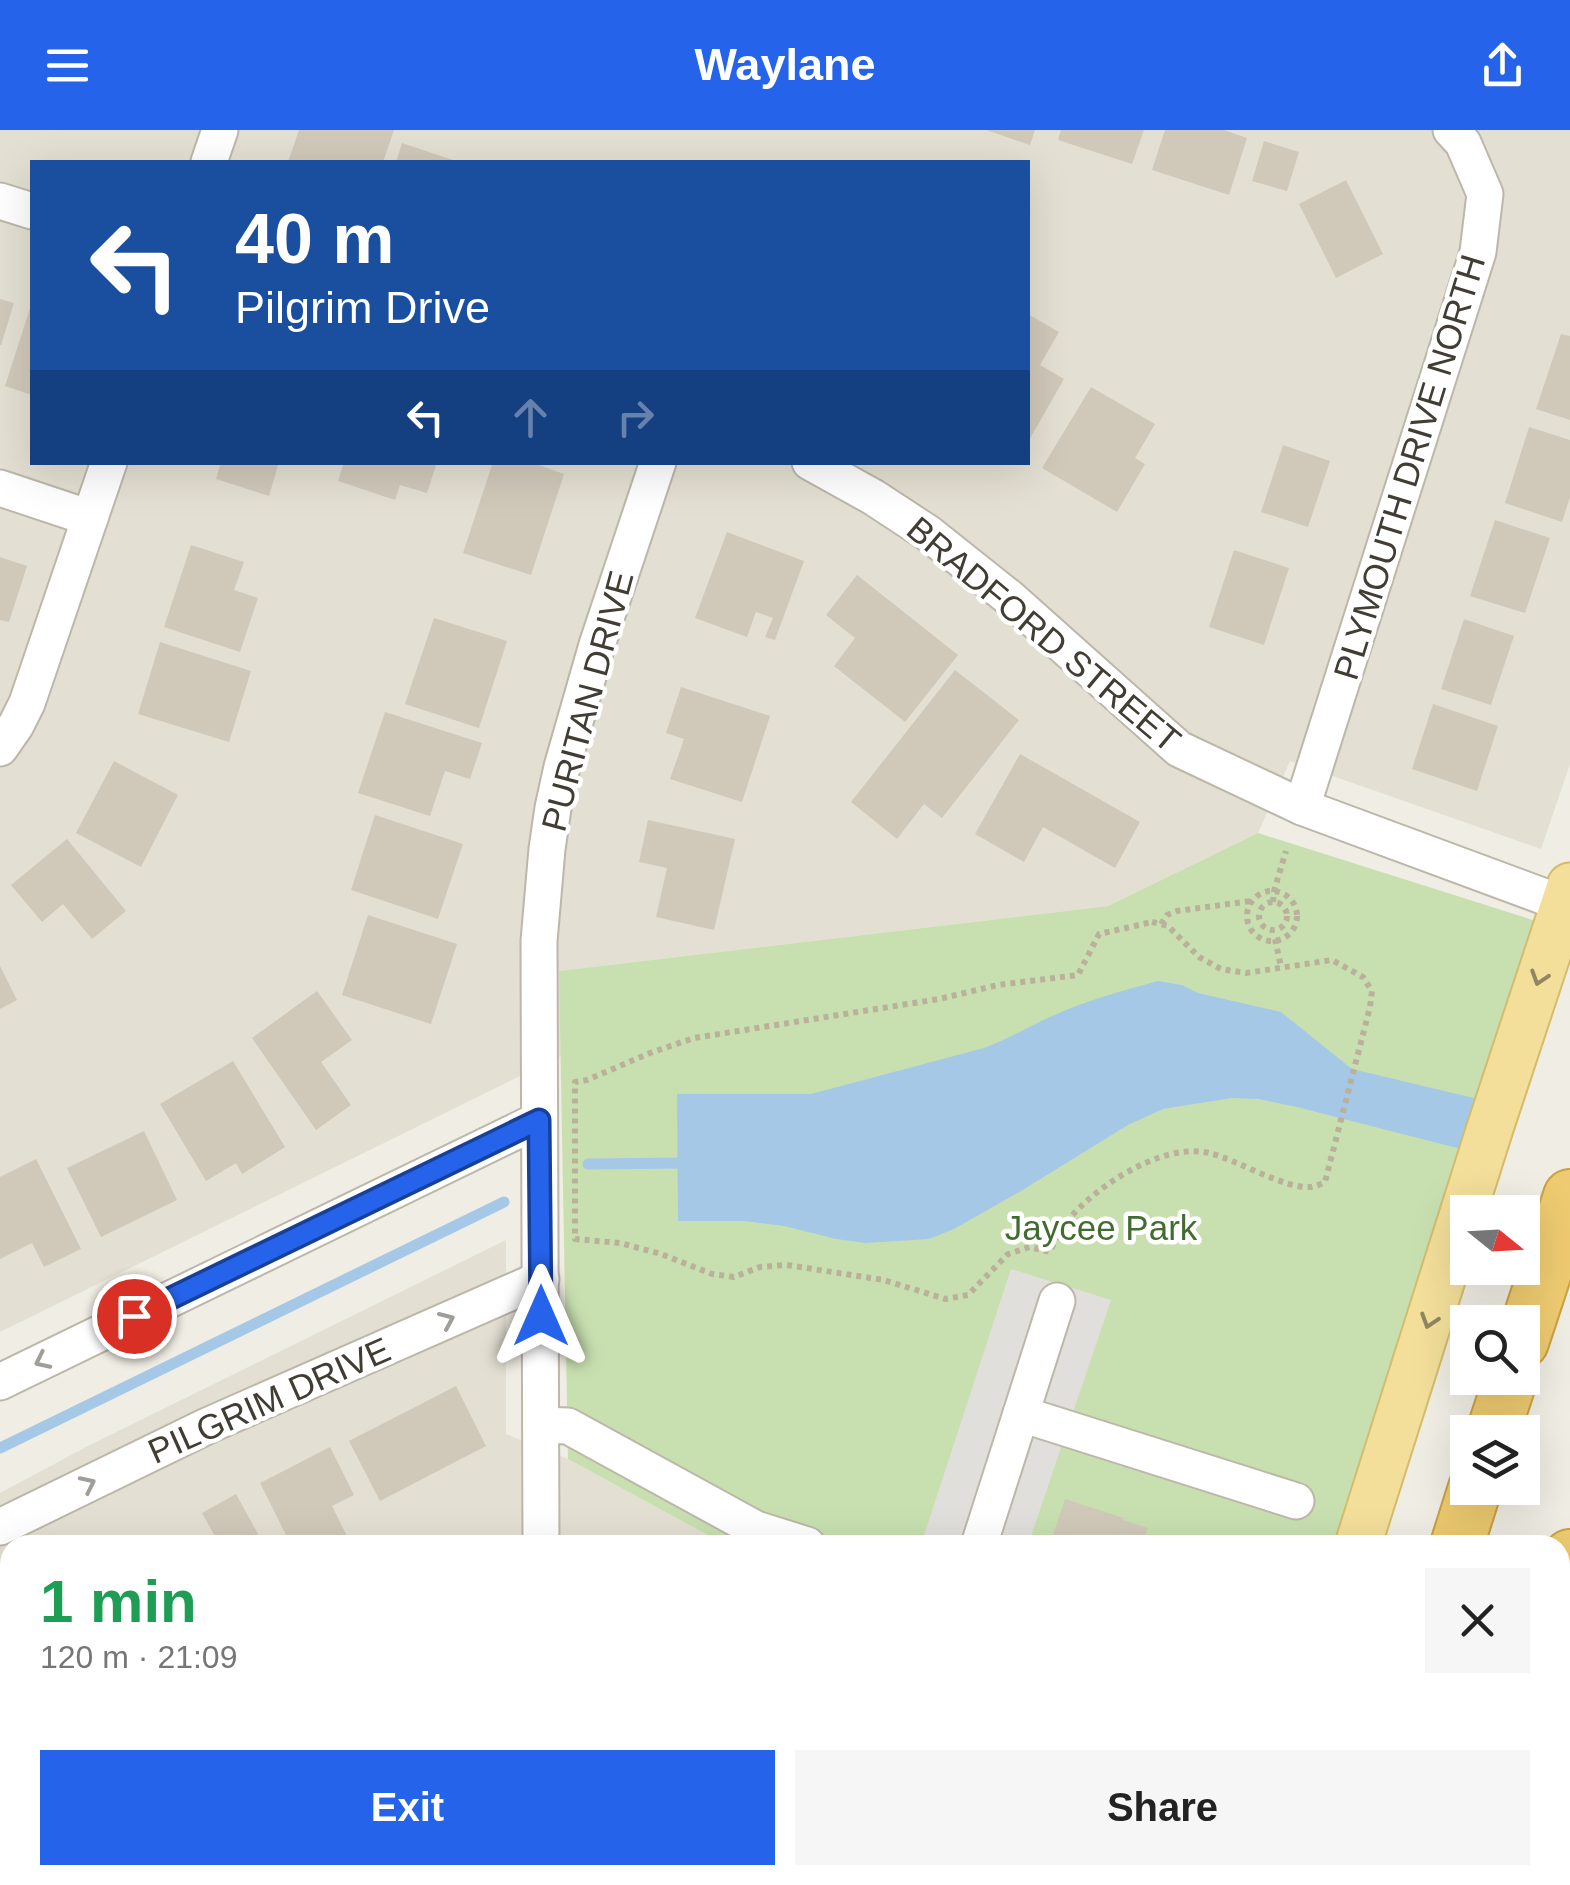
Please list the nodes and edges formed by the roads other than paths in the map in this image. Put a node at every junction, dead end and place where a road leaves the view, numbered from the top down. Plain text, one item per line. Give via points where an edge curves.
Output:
1 (220, 130) edge
2 (1451, 130) edge
3 (210, 160) edge
4 (0, 201) edge
5 (30, 211) edge
6 (108, 465) edge
7 (657, 465) edge
8 (815, 465) edge
9 (0, 488) edge
10 (90, 518) junction
11 (0, 748) edge
12 (1302, 808) junction
13 (1567, 895) edge
14 (539, 1120) junction
15 (1570, 1196) edge
16 (541, 1279) junction
17 (1058, 1301) dead end
18 (1534, 1305) edge
19 (0, 1382) edge
20 (1021, 1414) junction
21 (541, 1426) junction
22 (1296, 1502) dead end
23 (1470, 1505) edge
24 (0, 1526) edge
25 (541, 1535) edge
26 (776, 1535) edge
27 (982, 1535) edge
28 (1361, 1535) edge
29 (1460, 1535) edge

1 - 3 street
2 - 12 street, PLYMOUTH DRIVE NORTH via 1486,194 1478,252
4 - 5 street
6 - 10 street
7 - 14 street, PURITAN DRIVE via 553,808 539,941
8 - 12 street, BRADFORD STREET via 928,533 1179,749
9 - 10 street
10 - 11 street via 27,703
12 - 13 street, BRADFORD STREET
13 -> 28 main road
14 - 16 street, PURITAN DRIVE
14 -> 19 street
15 - 18 highway
16 - 21 street, PURITAN DRIVE
24 -> 16 street, PILGRIM DRIVE
17 - 20 street
20 - 22 street
20 - 27 street
21 - 25 street, PURITAN DRIVE
21 - 26 street via 568,1426
23 - 29 highway

